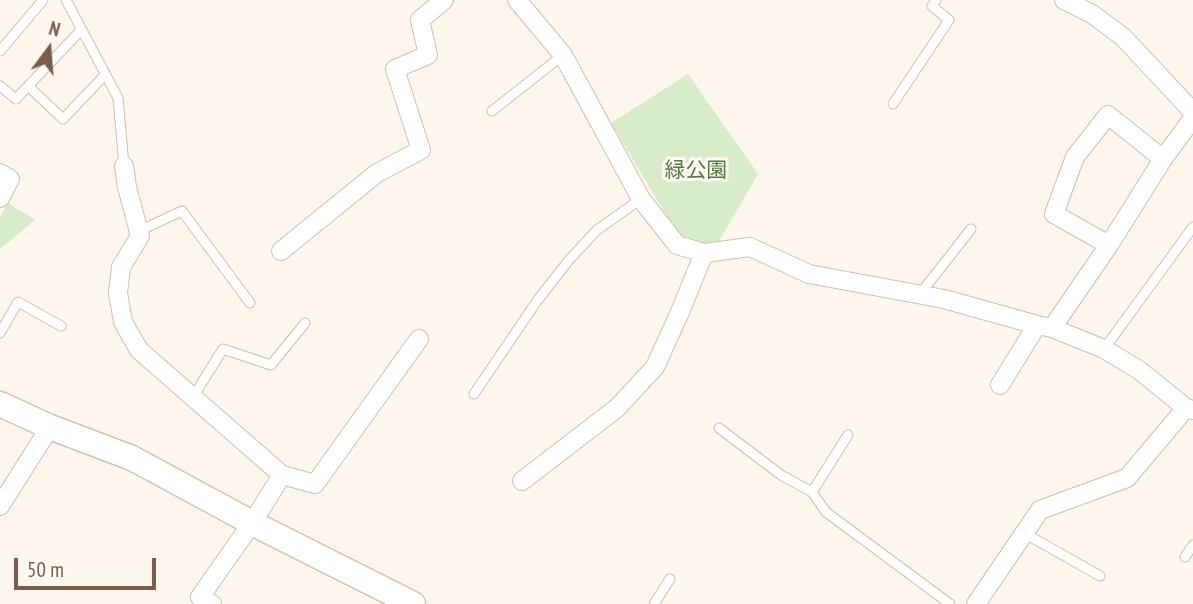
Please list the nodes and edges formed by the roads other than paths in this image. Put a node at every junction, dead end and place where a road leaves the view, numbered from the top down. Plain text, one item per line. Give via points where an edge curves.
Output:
1 (43, 0) edge
2 (66, 0) edge
3 (444, 0) edge
4 (517, 0) edge
5 (936, 0) edge
6 (1064, 0) edge
7 (81, 30) junction
8 (0, 51) edge
9 (563, 55) junction
10 (106, 75) junction
11 (0, 86) edge
12 (27, 86) junction
13 (893, 104) dead end
14 (492, 111) dead end
15 (1193, 112) edge
16 (1193, 118) edge
17 (1163, 159) junction
18 (124, 166) joint
19 (0, 173) edge
20 (0, 198) edge
21 (641, 199) junction
22 (1193, 227) edge
23 (971, 229) dead end
24 (139, 231) junction
25 (1110, 245) junction
26 (281, 251) dead end
27 (704, 253) junction
28 (919, 295) junction
29 (250, 303) dead end
30 (305, 323) dead end
31 (61, 326) dead end
32 (1045, 327) junction
33 (0, 333) edge
34 (419, 340) dead end
35 (1104, 349) junction
36 (1000, 385) dead end
37 (474, 394) dead end
38 (193, 397) junction
39 (0, 404) edge
40 (1189, 409) edge
41 (50, 427) junction
42 (719, 428) dead end
43 (848, 435) dead end
44 (282, 475) junction
45 (522, 481) dead end
46 (811, 492) junction
47 (0, 506) edge
48 (252, 523) junction
49 (1024, 533) junction
50 (1193, 545) edge
51 (1185, 557) dead end
52 (1100, 576) dead end
53 (670, 579) dead end
54 (202, 602) edge
55 (407, 602) edge
56 (654, 604) edge
57 (950, 604) edge
58 (976, 604) edge

1 - 8 lane
2 - 7 lane
3 - 26 street via 420,20 428,55 395,68 421,150 377,173
4 - 9 street
5 - 13 lane via 932,6 949,20
6 - 15 street via 1123,37
7 - 10 lane
7 - 12 lane
9 - 14 lane
9 - 21 street
10 - 12 lane via 62,119
10 - 18 lane via 118,98
11 - 12 lane via 16,99
16 - 17 street
17 - 25 street
17 - 25 street via 1108,115 1075,157 1054,214
18 - 24 street
19 - 20 street via 10,179
21 - 27 street via 677,245
21 - 37 lane via 597,230 569,260
22 - 35 lane
23 - 28 lane
24 - 29 lane via 182,211
24 - 38 street via 121,267 118,293 124,322 139,350
25 - 32 street
27 - 28 street via 750,247 809,274
27 - 45 street via 655,367 617,408
28 - 32 street
30 - 38 lane via 271,365 223,349
31 - 33 lane via 18,302
32 - 35 street
32 - 36 street
34 - 44 street via 315,484
35 - 40 street
38 - 44 street
39 - 41 street
40 - 49 street via 1127,478 1040,510
41 - 47 street
41 - 48 street via 132,458
42 - 46 lane
43 - 46 lane
44 - 48 street
46 - 57 lane via 826,512
48 - 54 street
48 - 55 street
49 - 52 lane
49 - 58 street
50 - 51 lane
53 - 56 lane

